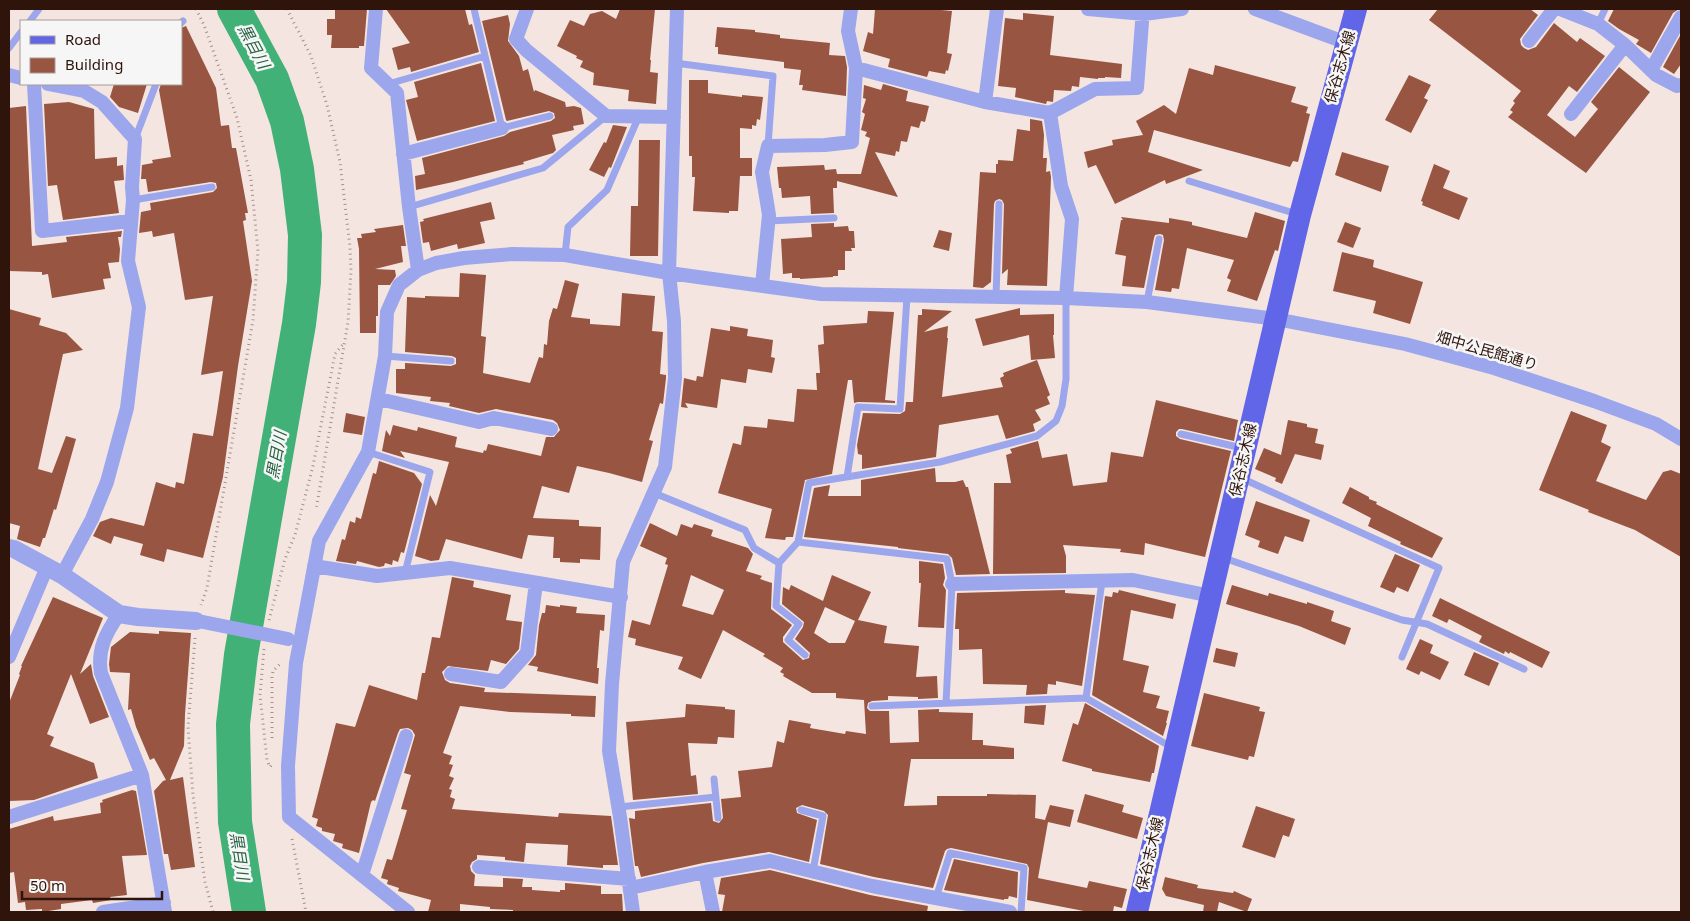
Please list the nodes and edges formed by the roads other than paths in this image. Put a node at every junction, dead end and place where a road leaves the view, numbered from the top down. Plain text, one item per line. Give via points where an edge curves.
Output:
1 (40, 9) edge
2 (376, 9) edge
3 (474, 9) edge
4 (526, 9) edge
5 (677, 9) edge
6 (851, 9) edge
7 (997, 9) edge
8 (1088, 9) edge
9 (1182, 9) edge
10 (1255, 9) edge
11 (1356, 9) edge
12 (1554, 9) edge
13 (1560, 9) edge
14 (1605, 9) edge
15 (1144, 11) edge
16 (1681, 17) edge
17 (31, 20) edge
18 (1598, 24) junction
19 (20, 33) edge
20 (1529, 41) dead end
21 (1347, 43) junction
22 (1625, 45) junction
23 (9, 48) edge
24 (485, 56) junction
25 (675, 63) junction
26 (856, 68) junction
27 (1650, 70) junction
28 (388, 84) junction
29 (34, 85) edge
30 (52, 85) edge
31 (156, 85) edge
32 (1681, 85) edge
33 (985, 102) junction
34 (1050, 113) junction
35 (1571, 114) dead end
36 (550, 116) dead end
37 (606, 116) junction
38 (639, 116) junction
39 (674, 117) junction
40 (502, 128) junction
41 (135, 139) junction
42 (768, 146) junction
43 (403, 154) junction
44 (1189, 181) dead end
45 (212, 187) dead end
46 (133, 200) junction
47 (999, 204) dead end
48 (409, 207) junction
49 (1300, 215) junction
50 (834, 218) dead end
51 (768, 221) junction
52 (130, 222) junction
53 (1160, 240) dead end
54 (565, 255) junction
55 (418, 270) junction
56 (669, 273) junction
57 (762, 284) junction
58 (907, 296) junction
59 (996, 297) junction
60 (1066, 298) junction
61 (1147, 302) junction
62 (1276, 319) junction
63 (385, 356) junction
64 (450, 361) dead end
65 (379, 399) junction
66 (551, 429) dead end
67 (1181, 434) dead end
68 (1681, 438) edge
69 (1245, 449) junction
70 (368, 452) junction
71 (847, 477) junction
72 (1239, 477) junction
73 (654, 493) junction
74 (798, 542) junction
75 (9, 548) edge
76 (1221, 558) junction
77 (779, 563) junction
78 (314, 566) junction
79 (54, 571) junction
80 (406, 573) junction
81 (1102, 581) junction
82 (536, 583) junction
83 (952, 584) junction
84 (1211, 596) junction
85 (621, 597) junction
86 (119, 614) junction
87 (200, 621) joint
88 (1416, 622) junction
89 (294, 640) junction
90 (805, 655) dead end
91 (9, 657) edge
92 (1402, 657) dead end
93 (1524, 669) dead end
94 (451, 674) dead end
95 (1086, 698) junction
96 (946, 703) junction
97 (872, 706) dead end
98 (406, 736) dead end
99 (1175, 750) junction
100 (142, 775) junction
101 (714, 780) dead end
102 (716, 797) junction
103 (618, 807) junction
104 (801, 810) dead end
105 (9, 817) edge
106 (718, 818) dead end
107 (478, 867) dead end
108 (813, 871) junction
109 (705, 872) junction
110 (362, 875) junction
111 (630, 883) junction
112 (936, 898) junction
113 (165, 908) edge
114 (103, 912) edge
115 (408, 912) edge
116 (633, 912) edge
117 (714, 912) edge
118 (1010, 912) edge
119 (1021, 912) edge
120 (1137, 912) edge

1 - 17 lane
2 - 28 street via 371,68
3 - 24 lane
4 - 37 street via 516,39
5 - 25 street
6 - 26 street via 848,31
7 - 33 street
8 - 15 street
9 - 15 street
10 - 21 street
11 - 21 main road, 保谷志木線
12 - 20 street
13 - 18 street
14 - 18 lane
15 - 34 street via 1137,88 1095,90
16 - 27 street
18 - 22 street
19 - 23 lane
21 - 49 main road, 保谷志木線
22 - 27 street
22 - 35 street
24 - 28 lane
24 - 40 lane
25 - 39 street
25 - 42 lane via 773,76
26 - 33 street
26 - 42 street via 852,142
27 - 32 street via 1677,86
28 - 43 street via 397,93
29 - 52 street via 42,231
30 - 41 street via 84,92 102,102
31 - 41 lane
33 - 34 street
34 - 60 street via 1061,186 1072,219
36 - 40 lane
37 - 38 street
37 - 48 lane via 543,168
38 - 39 street
38 - 54 lane via 607,190 568,227
39 - 56 street
40 - 43 street
41 - 46 street
42 - 51 street via 762,172
43 - 48 street
44 - 49 lane
45 - 46 lane
46 - 52 street
47 - 59 lane
48 - 55 street
49 - 62 main road, 保谷志木線
50 - 51 lane
51 - 57 street
52 - 79 street via 128,261 139,307 127,408 107,482 92,519
53 - 61 lane
54 - 55 street, 畑中公民館通り via 512,254 464,258
54 - 56 street, 畑中公民館通り
55 - 63 street, 畑中公民館通り via 399,284 387,312
56 - 57 street, 畑中公民館通り
56 - 73 street via 675,378 665,467
57 - 58 street, 畑中公民館通り via 821,294
58 - 59 street, 畑中公民館通り
58 - 71 lane via 900,409 858,407
59 - 60 street, 畑中公民館通り
60 - 61 street, 畑中公民館通り
60 - 71 lane via 1066,379 1056,421 1037,436 940,462
61 - 62 street, 畑中公民館通り
62 - 68 street, 畑中公民館通り via 1405,344 1494,368 1603,404 1656,424
62 - 69 main road, 保谷志木線
63 - 64 lane
63 - 65 street, 畑中公民館通り
65 - 66 street via 479,422 494,418
65 - 70 street, 畑中公民館通り
67 - 69 lane
69 - 72 main road, 保谷志木線
70 - 78 street, 畑中公民館通り via 319,541
70 - 80 lane via 430,472
71 - 74 lane via 809,484
72 - 76 main road, 保谷志木線
72 - 88 lane via 1439,568
73 - 77 lane via 745,530 754,548
73 - 85 street via 623,562
74 - 77 lane
74 - 83 lane via 947,559
75 - 79 street
76 - 84 main road, 保谷志木線
76 - 88 lane
77 - 90 lane via 776,606 800,624 788,640
78 - 80 street via 377,576
78 - 89 street, 畑中公民館通り
79 - 86 street
79 - 91 street
80 - 82 street via 450,568
81 - 83 street
81 - 84 street via 1133,580
81 - 95 lane
82 - 85 street
82 - 94 street via 527,654 501,682
83 - 96 lane
84 - 99 main road, 保谷志木線
85 - 103 street via 609,751
86 - 87 street
86 - 100 street via 106,633 99,661
87 - 89 street, bridge
88 - 92 lane
88 - 93 lane via 1427,624
89 - 110 street, 畑中公民館通り via 296,663 288,766 289,817
95 - 96 lane
95 - 99 lane
96 - 97 lane
98 - 110 street
99 - 120 main road, 保谷志木線
100 - 105 street
100 - 113 street
101 - 102 lane
102 - 103 lane
102 - 106 lane
103 - 111 street
104 - 108 lane via 823,816
107 - 111 street
108 - 109 street via 770,861
108 - 112 street
109 - 111 street
109 - 117 street
110 - 115 street
111 - 116 street
112 - 118 street
112 - 119 lane via 950,853 1024,868
113 - 114 street

